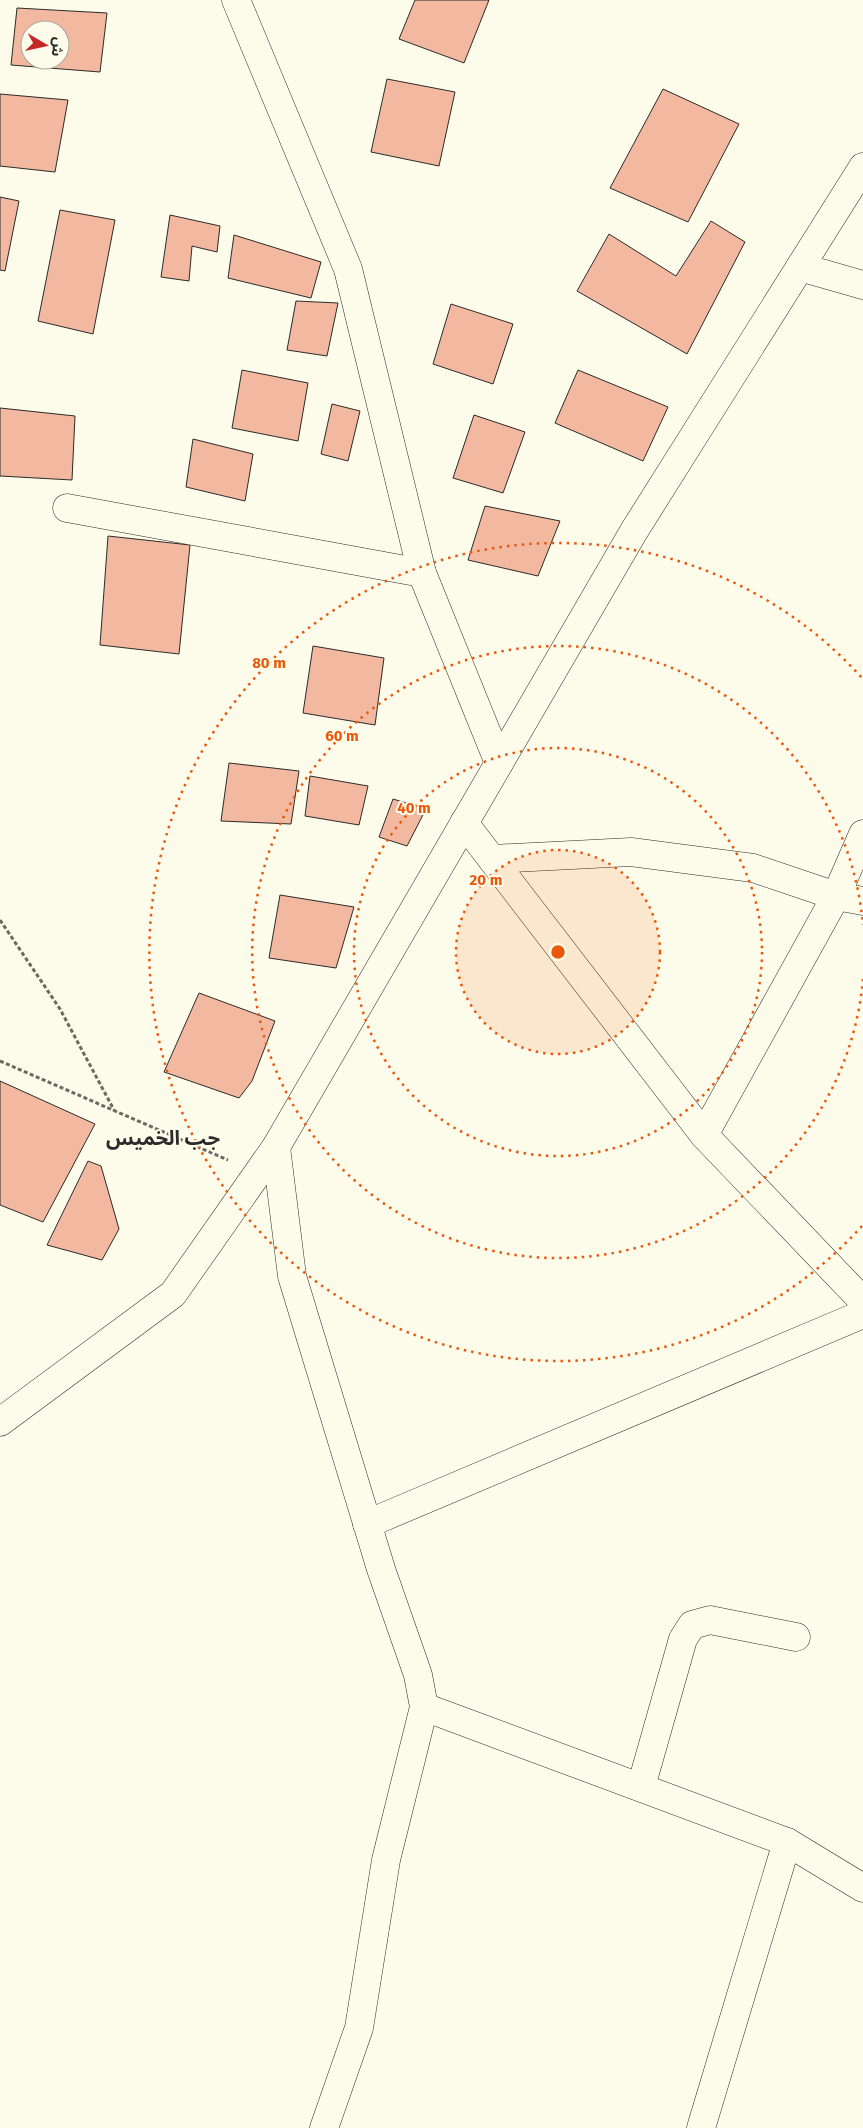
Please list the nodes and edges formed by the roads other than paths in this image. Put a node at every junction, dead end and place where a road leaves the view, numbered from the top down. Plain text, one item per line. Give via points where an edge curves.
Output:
1 (236, 0) edge
2 (863, 167) edge
3 (800, 266) junction
4 (863, 285) edge
5 (67, 508) dead end
6 (422, 573) junction
7 (499, 763) junction
8 (464, 823) junction
9 (863, 834) edge
10 (492, 858) junction
11 (836, 896) junction
12 (863, 901) edge
13 (704, 1135) junction
14 (276, 1147) junction
15 (863, 1301) edge
16 (863, 1314) edge
17 (0, 1422) edge
18 (367, 1524) junction
19 (796, 1637) dead end
20 (424, 1707) junction
21 (641, 1788) junction
22 (787, 1842) junction
23 (863, 1888) edge
24 (324, 2128) edge
25 (701, 2128) edge

1 - 6 street via 348,269
2 - 3 street
3 - 4 street
3 - 7 street via 634,531
5 - 6 street
6 - 7 street
7 - 8 street
8 - 10 street
8 - 14 street
9 - 11 street
10 - 11 street via 631,852 753,868
10 - 13 street
11 - 12 street
11 - 13 street
13 - 15 street
14 - 17 street via 173,1294
14 - 18 street via 292,1276
16 - 18 street
18 - 20 street via 418,1675
19 - 21 street via 710,1620 692,1625 684,1639
20 - 21 street
20 - 24 street via 386,1860 359,2028
21 - 22 street
22 - 23 street
22 - 25 street

